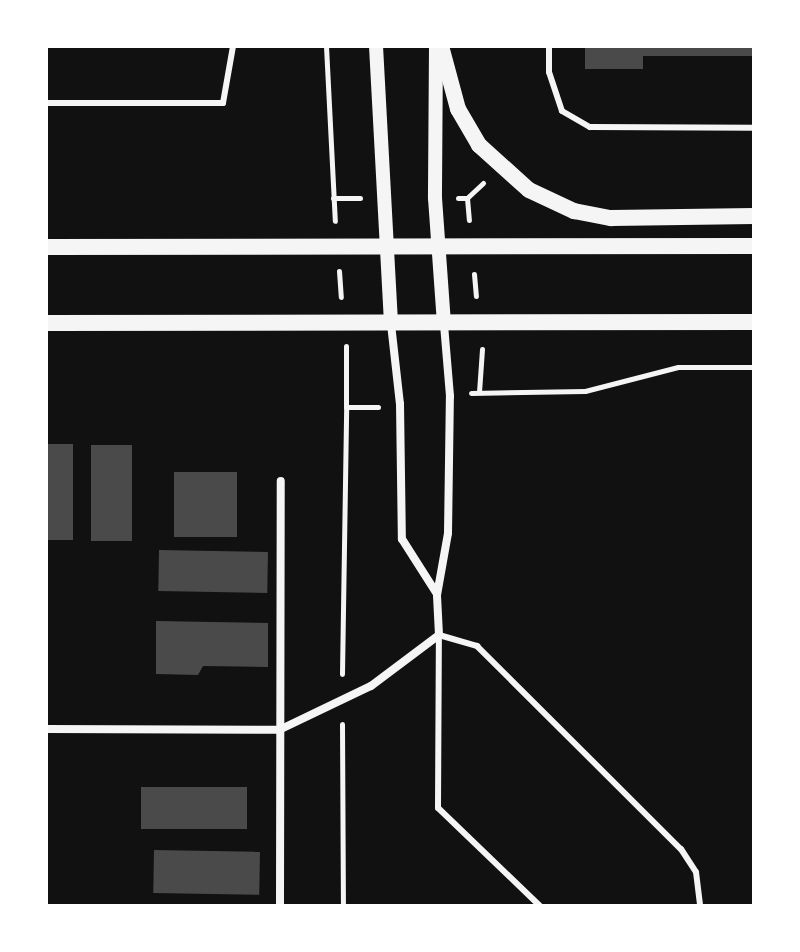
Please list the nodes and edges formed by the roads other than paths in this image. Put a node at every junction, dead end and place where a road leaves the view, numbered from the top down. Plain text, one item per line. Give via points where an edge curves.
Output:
1 (233, 46) edge
2 (376, 46) edge
3 (439, 46) edge
4 (549, 46) edge
5 (46, 103) edge
6 (754, 128) edge
7 (754, 216) edge
8 (754, 246) edge
9 (46, 247) edge
10 (386, 250) junction
11 (437, 250) junction
12 (754, 322) edge
13 (46, 323) edge
14 (391, 324) junction
15 (444, 324) junction
16 (281, 481) dead end
17 (437, 595) junction
18 (439, 635) junction
19 (46, 729) edge
20 (279, 730) junction
21 (280, 906) edge
22 (540, 906) edge
23 (700, 906) edge

1 - 5 lane via 223,103
2 - 10 street
3 - 7 main road via 458,109 479,145 529,190 574,211 611,218
3 - 11 street
4 - 6 lane via 549,72 562,111 590,127
8 - 11 main road
9 - 10 main road
10 - 11 main road
10 - 14 street
11 - 15 street
12 - 15 main road
13 - 14 main road
14 - 15 main road
14 - 17 street via 400,404 402,539
15 - 17 street via 450,396 448,533
16 - 20 street
17 - 18 street
18 - 20 street via 404,666
18 - 22 lane via 438,808
18 - 23 lane via 477,646 681,849 696,872
19 - 20 street
20 - 21 street

